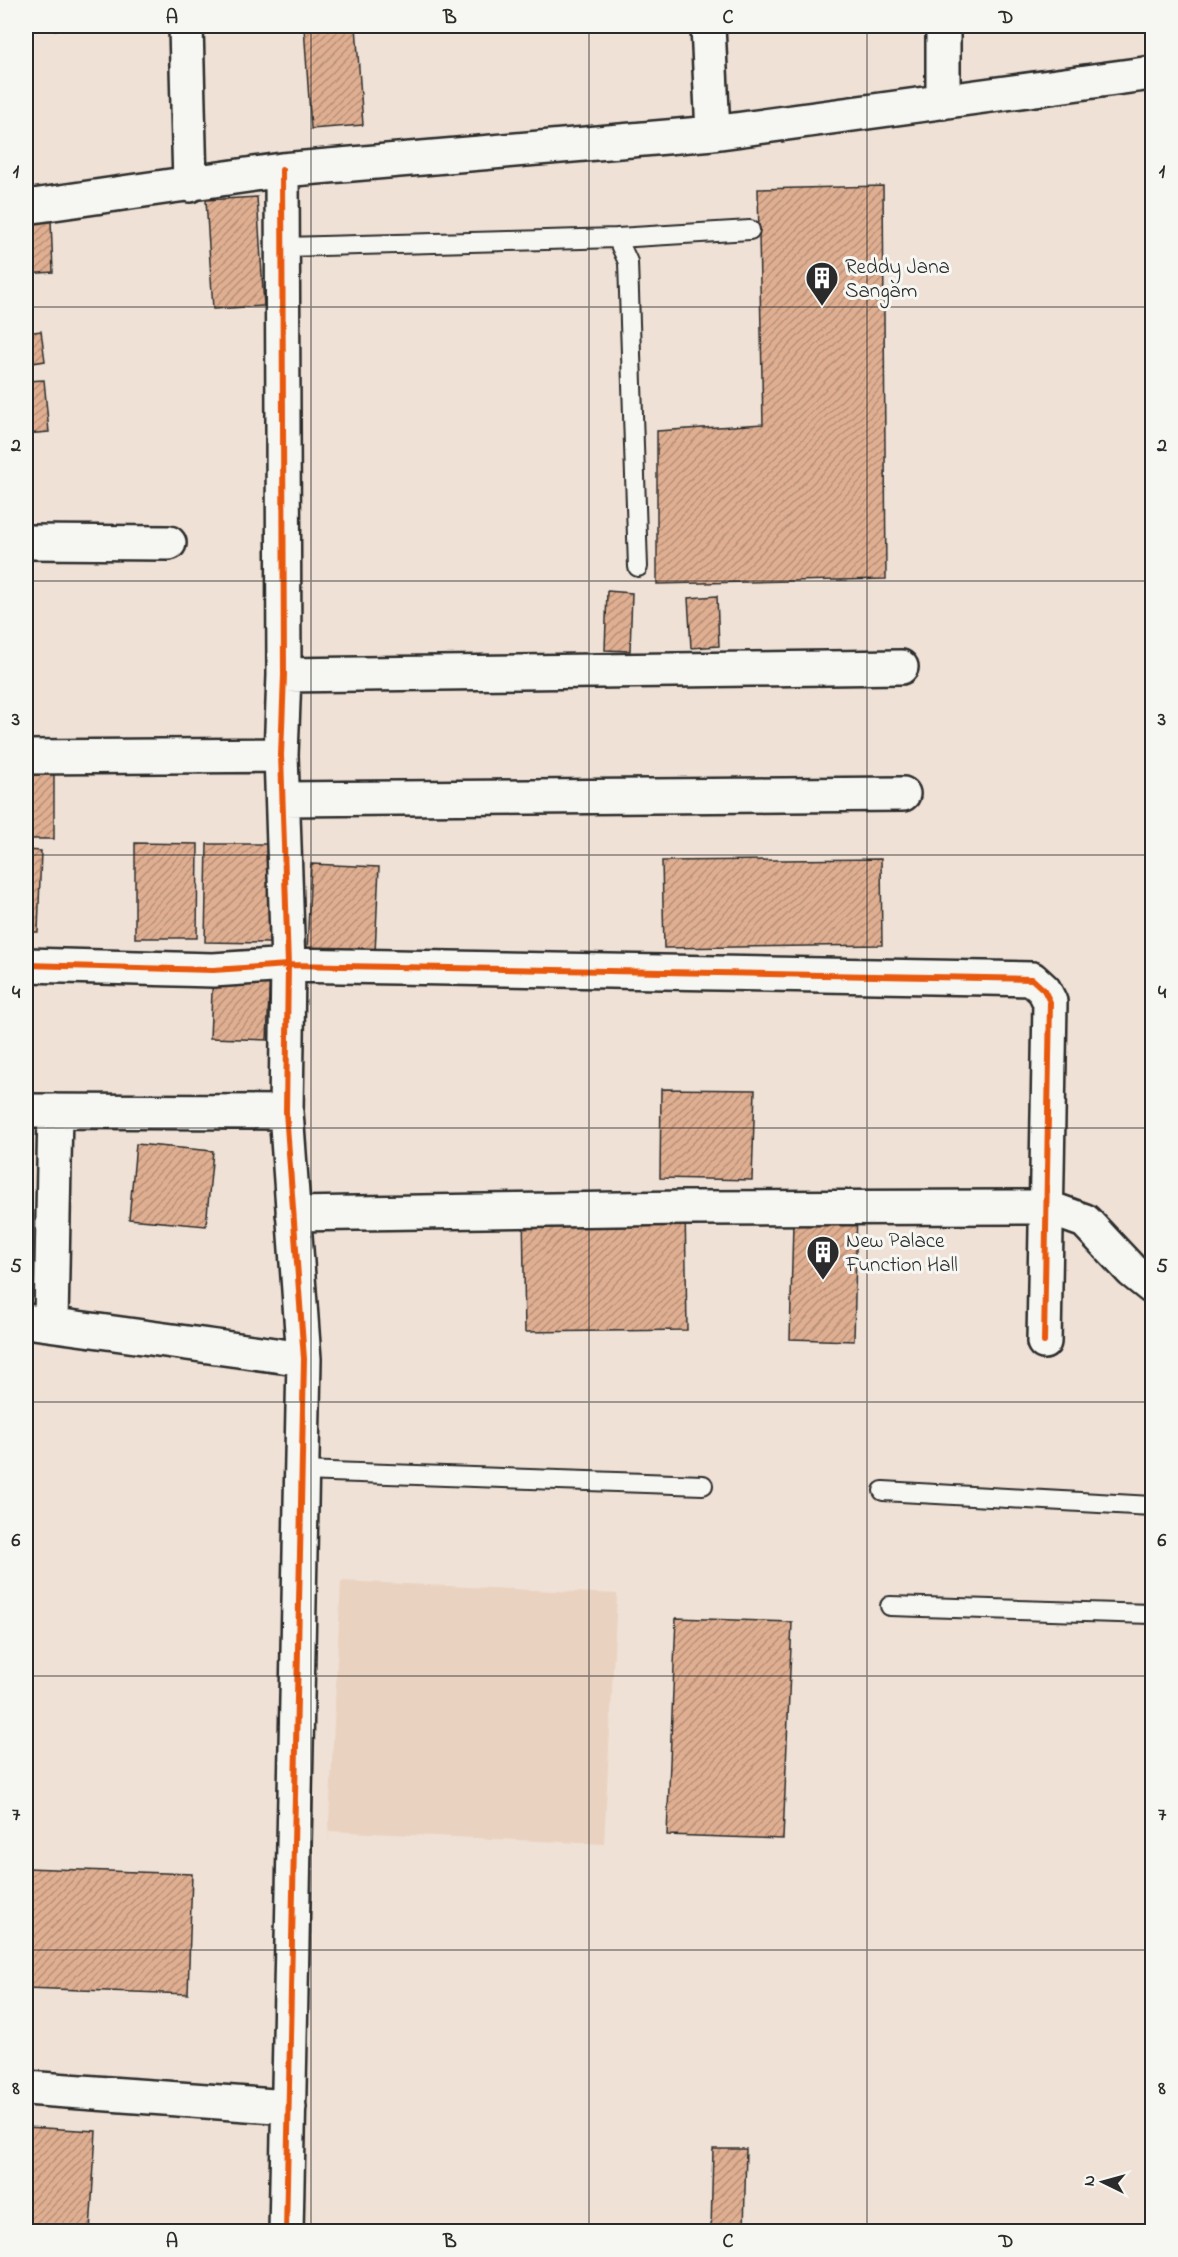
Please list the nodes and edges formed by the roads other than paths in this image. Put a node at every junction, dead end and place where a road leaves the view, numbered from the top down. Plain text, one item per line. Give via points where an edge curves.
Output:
1 (186, 26) edge
2 (708, 26) edge
3 (944, 26) edge
4 (1152, 73) edge
5 (943, 102) junction
6 (713, 133) junction
7 (282, 170) junction
8 (190, 185) junction
9 (26, 207) edge
10 (750, 230) dead end
11 (617, 238) junction
12 (285, 247) junction
13 (26, 542) edge
14 (168, 543) dead end
15 (638, 567) dead end
16 (901, 667) dead end
17 (284, 675) junction
18 (281, 755) junction
19 (26, 757) edge
20 (903, 794) dead end
21 (283, 799) junction
22 (26, 965) edge
23 (288, 965) junction
24 (40, 1111) edge
25 (286, 1112) junction
26 (1046, 1206) junction
27 (293, 1214) junction
28 (1152, 1287) edge
29 (38, 1322) edge
30 (1044, 1342) dead end
31 (304, 1359) junction
32 (302, 1471) junction
33 (703, 1485) dead end
34 (883, 1491) dead end
35 (1152, 1506) edge
36 (890, 1606) dead end
37 (1152, 1614) edge
38 (26, 2088) edge
39 (289, 2107) junction
40 (286, 2232) edge

1 - 8 street
2 - 6 street
3 - 5 street
4 - 5 street
5 - 6 street
6 - 7 street
7 - 8 street
7 - 12 street
8 - 9 street
10 - 11 lane
11 - 12 lane
11 - 15 lane via 628,262
12 - 17 street
13 - 14 street
16 - 17 street
17 - 18 street
18 - 19 street
18 - 21 street
20 - 21 street
21 - 23 street
22 - 23 street via 213,970
23 - 25 street
23 - 26 street via 1032,979 1050,1002
24 - 25 street
24 - 29 street
25 - 27 street
26 - 27 street
26 - 28 street via 1084,1221
26 - 30 street
27 - 31 street
29 - 31 street
31 - 32 street
32 - 33 lane
32 - 39 street
34 - 35 lane
36 - 37 lane
38 - 39 street
39 - 40 street

